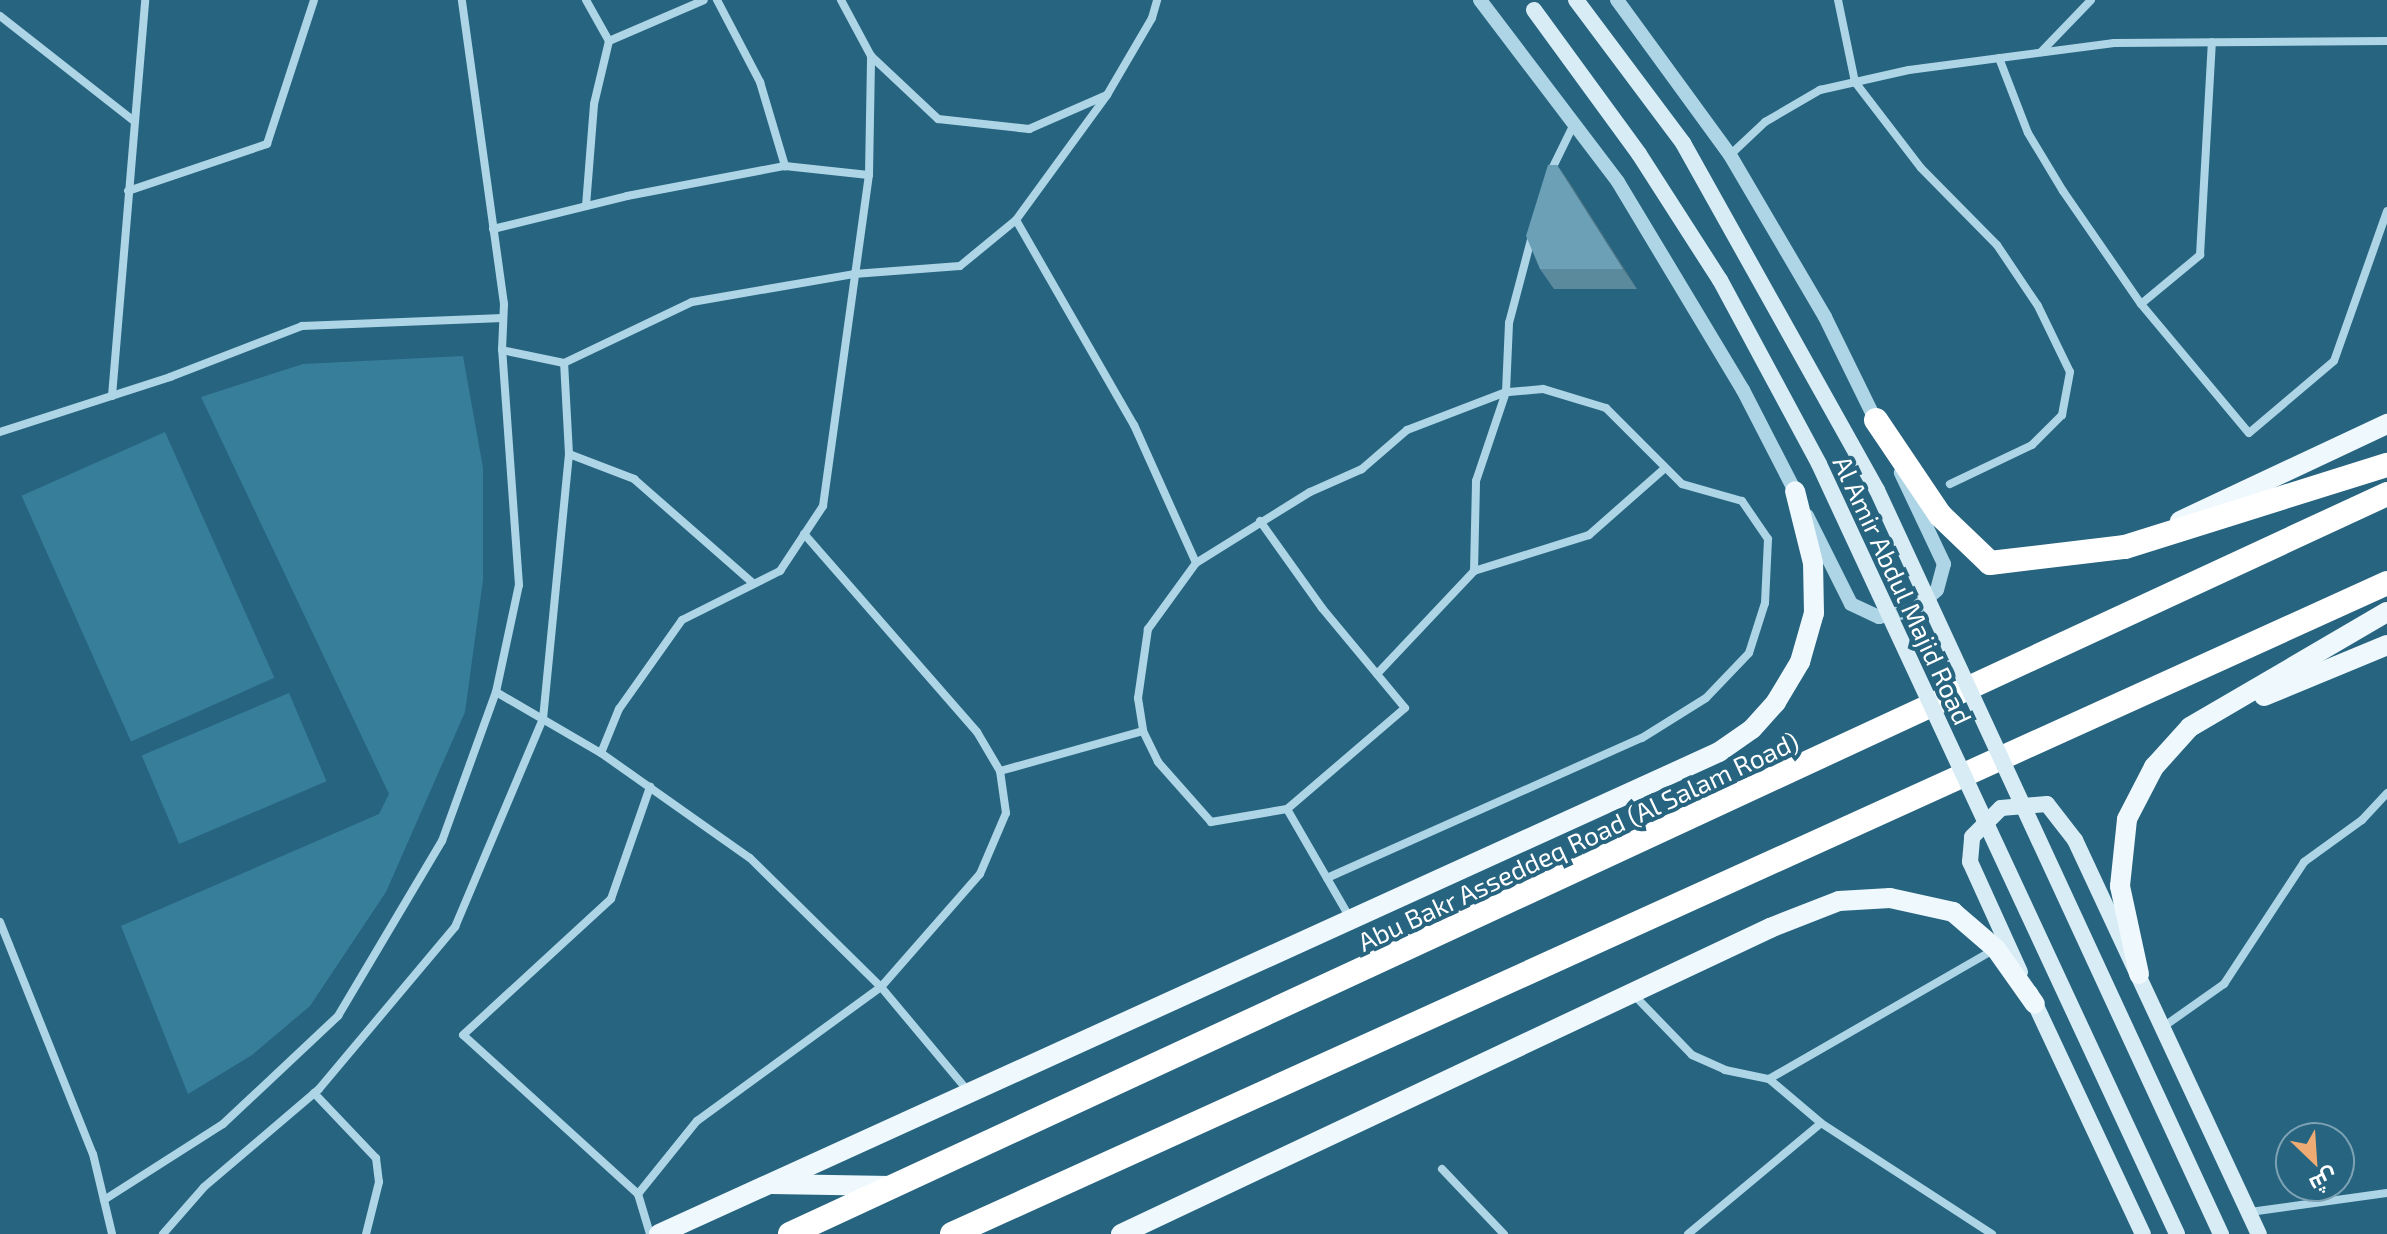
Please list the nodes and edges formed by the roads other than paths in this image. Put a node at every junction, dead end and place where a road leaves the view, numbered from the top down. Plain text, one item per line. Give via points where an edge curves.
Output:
1 (145, 0) edge
2 (314, 0) edge
3 (462, 0) edge
4 (586, 0) edge
5 (704, 0) edge
6 (717, 0) edge
7 (841, 0) edge
8 (1157, 0) edge
9 (1480, 0) edge
10 (1576, 0) edge
11 (1617, 0) edge
12 (1838, 0) edge
13 (2091, 0) edge
14 (1530, 5) edge
15 (0, 16) edge
16 (609, 41) junction
17 (2387, 41) edge
18 (2212, 42) junction
19 (2040, 53) junction
20 (871, 56) junction
21 (1999, 58) junction
22 (1855, 82) junction
23 (1107, 95) junction
24 (134, 121) junction
25 (1574, 123) junction
26 (1730, 155) junction
27 (785, 166) junction
28 (869, 175) junction
29 (1545, 184) edge
30 (128, 191) junction
31 (586, 206) junction
32 (2387, 211) edge
33 (1016, 220) junction
34 (493, 229) junction
35 (1533, 231) edge
36 (854, 274) junction
37 (2141, 304) junction
38 (503, 318) junction
39 (502, 350) junction
40 (564, 363) junction
41 (1506, 392) junction
42 (112, 396) junction
43 (1876, 420) junction
44 (2387, 424) edge
45 (0, 432) edge
46 (569, 454) junction
47 (2387, 465) edge
48 (1665, 468) junction
49 (1950, 484) dead end
50 (1795, 491) junction
51 (2387, 494) edge
52 (1260, 521) junction
53 (804, 534) junction
54 (2125, 547) junction
55 (1196, 563) junction
56 (1474, 571) junction
57 (2387, 583) edge
58 (754, 584) junction
59 (2387, 612) edge
60 (2387, 645) edge
61 (1377, 674) junction
62 (496, 692) junction
63 (543, 719) junction
64 (2190, 727) junction
65 (1143, 731) junction
66 (601, 753) junction
67 (1000, 771) junction
68 (650, 787) junction
69 (2387, 793) edge
70 (1287, 809) junction
71 (1327, 878) junction
72 (1350, 918) junction
73 (0, 922) edge
74 (1996, 949) junction
75 (2139, 974) junction
76 (881, 987) junction
77 (1632, 993) junction
78 (2035, 1004) junction
79 (2163, 1027) junction
80 (1769, 1079) junction
81 (967, 1090) junction
82 (314, 1093) junction
83 (1821, 1123) junction
84 (1442, 1169) dead end
85 (766, 1184) junction
86 (895, 1186) junction
87 (2387, 1193) edge
88 (638, 1194) junction
89 (104, 1200) junction
90 (2249, 1212) junction
91 (977, 1227) edge
92 (112, 1234) edge
93 (163, 1234) edge
94 (366, 1234) edge
95 (650, 1234) edge
96 (659, 1234) edge
97 (790, 1234) edge
98 (952, 1234) edge
99 (1121, 1234) edge
100 (1504, 1234) edge
101 (1688, 1234) edge
102 (1992, 1234) edge
103 (2143, 1234) edge
104 (2177, 1234) edge
105 (2221, 1234) edge
106 (2259, 1234) edge

1 - 24 street
2 - 30 street via 267,144
3 - 34 street
4 - 16 street
5 - 16 street
6 - 27 street via 760,82
7 - 20 street
8 - 23 street
9 - 25 street
10 - 105 main road, Al Amir Abdul Majid Road, bridge via 1683,143 1877,490
11 - 26 street
12 - 22 street
13 - 19 street
14 - 104 main road, Al Amir Abdul Majid Road, bridge via 1639,154 1720,280 1819,464
15 - 24 street
16 - 31 street via 594,104
17 - 18 street
18 - 19 street via 2114,43
18 - 37 street via 2200,255
19 - 21 street
20 - 23 street via 938,119 1029,129
20 - 28 street
21 - 22 street
21 - 37 street via 2028,133
22 - 26 street via 1806,98 1765,122
22 - 49 street via 1921,168 1997,245 2038,306 2070,372 2062,415 2032,445
23 - 33 street
24 - 30 street
25 - 29 street
25 - 50 street via 1618,182 1743,390
26 - 43 street via 1825,317
27 - 28 street
27 - 31 street
28 - 36 street
30 - 42 street
31 - 34 street
32 - 37 street via 2334,361 2249,433
33 - 36 street via 960,266
33 - 55 street via 1134,425
34 - 38 street
35 - 41 street via 1509,323
36 - 40 street via 692,302
36 - 53 street via 823,506
38 - 39 street
38 - 42 street via 302,326
39 - 40 street
39 - 62 street via 519,585
40 - 46 street
41 - 48 street via 1543,389 1606,408
41 - 52 street via 1407,430 1362,469
41 - 56 street via 1476,481
42 - 45 street
43 - 50 street via 1944,564 1937,590 1914,610 1879,617 1851,604
43 - 54 highway via 1940,515 1990,563
44 - 54 main road
46 - 58 street via 634,479
46 - 63 street
47 - 54 highway
48 - 56 street via 1589,535
48 - 71 street via 1682,484 1742,501 1768,539 1765,603 1749,653 1706,698 1642,738
50 - 72 main road via 1813,563 1814,613 1800,662 1752,729 1719,752
51 - 86 highway, Abu Bakr Asseddeq Road (Al Salam Road)
52 - 55 street
52 - 61 street
53 - 58 street via 780,571
53 - 67 street via 977,732
55 - 65 street via 1148,629 1138,698
56 - 61 street
57 - 91 highway
58 - 66 street via 682,620 619,709
59 - 64 main road
60 - 64 main road
61 - 70 street via 1405,708
62 - 63 street
62 - 89 street via 442,841 338,1016 223,1124
63 - 66 street
63 - 82 street via 455,927
64 - 75 main road via 2154,767 2127,819 2120,886
65 - 67 street
65 - 70 street via 1158,762 1211,822
66 - 68 street
67 - 76 street via 1006,813 980,874
68 - 76 street via 750,858
68 - 88 street via 611,899 463,1035
69 - 79 street via 2376,808 2304,862 2224,984
70 - 71 street
71 - 72 street
72 - 81 main road
73 - 89 street via 93,1154
74 - 77 main road via 1953,912 1890,898 1839,901
74 - 78 main road
74 - 80 street
75 - 78 main road via 2075,840 2047,804 2001,808 1972,837 1970,862
75 - 79 main road
76 - 81 street
76 - 88 street via 697,1121
77 - 80 street via 1692,1055 1725,1070
77 - 99 main road
78 - 103 main road
79 - 90 main road
80 - 83 street
81 - 85 main road
82 - 93 street via 204,1187
82 - 94 street via 376,1158 379,1182
83 - 101 street
83 - 102 street
84 - 100 street
85 - 86 main road
85 - 96 main road
86 - 97 highway, Abu Bakr Asseddeq Road (Al Salam Road)
87 - 90 street
88 - 95 street
89 - 92 street
90 - 106 main road
91 - 98 highway

